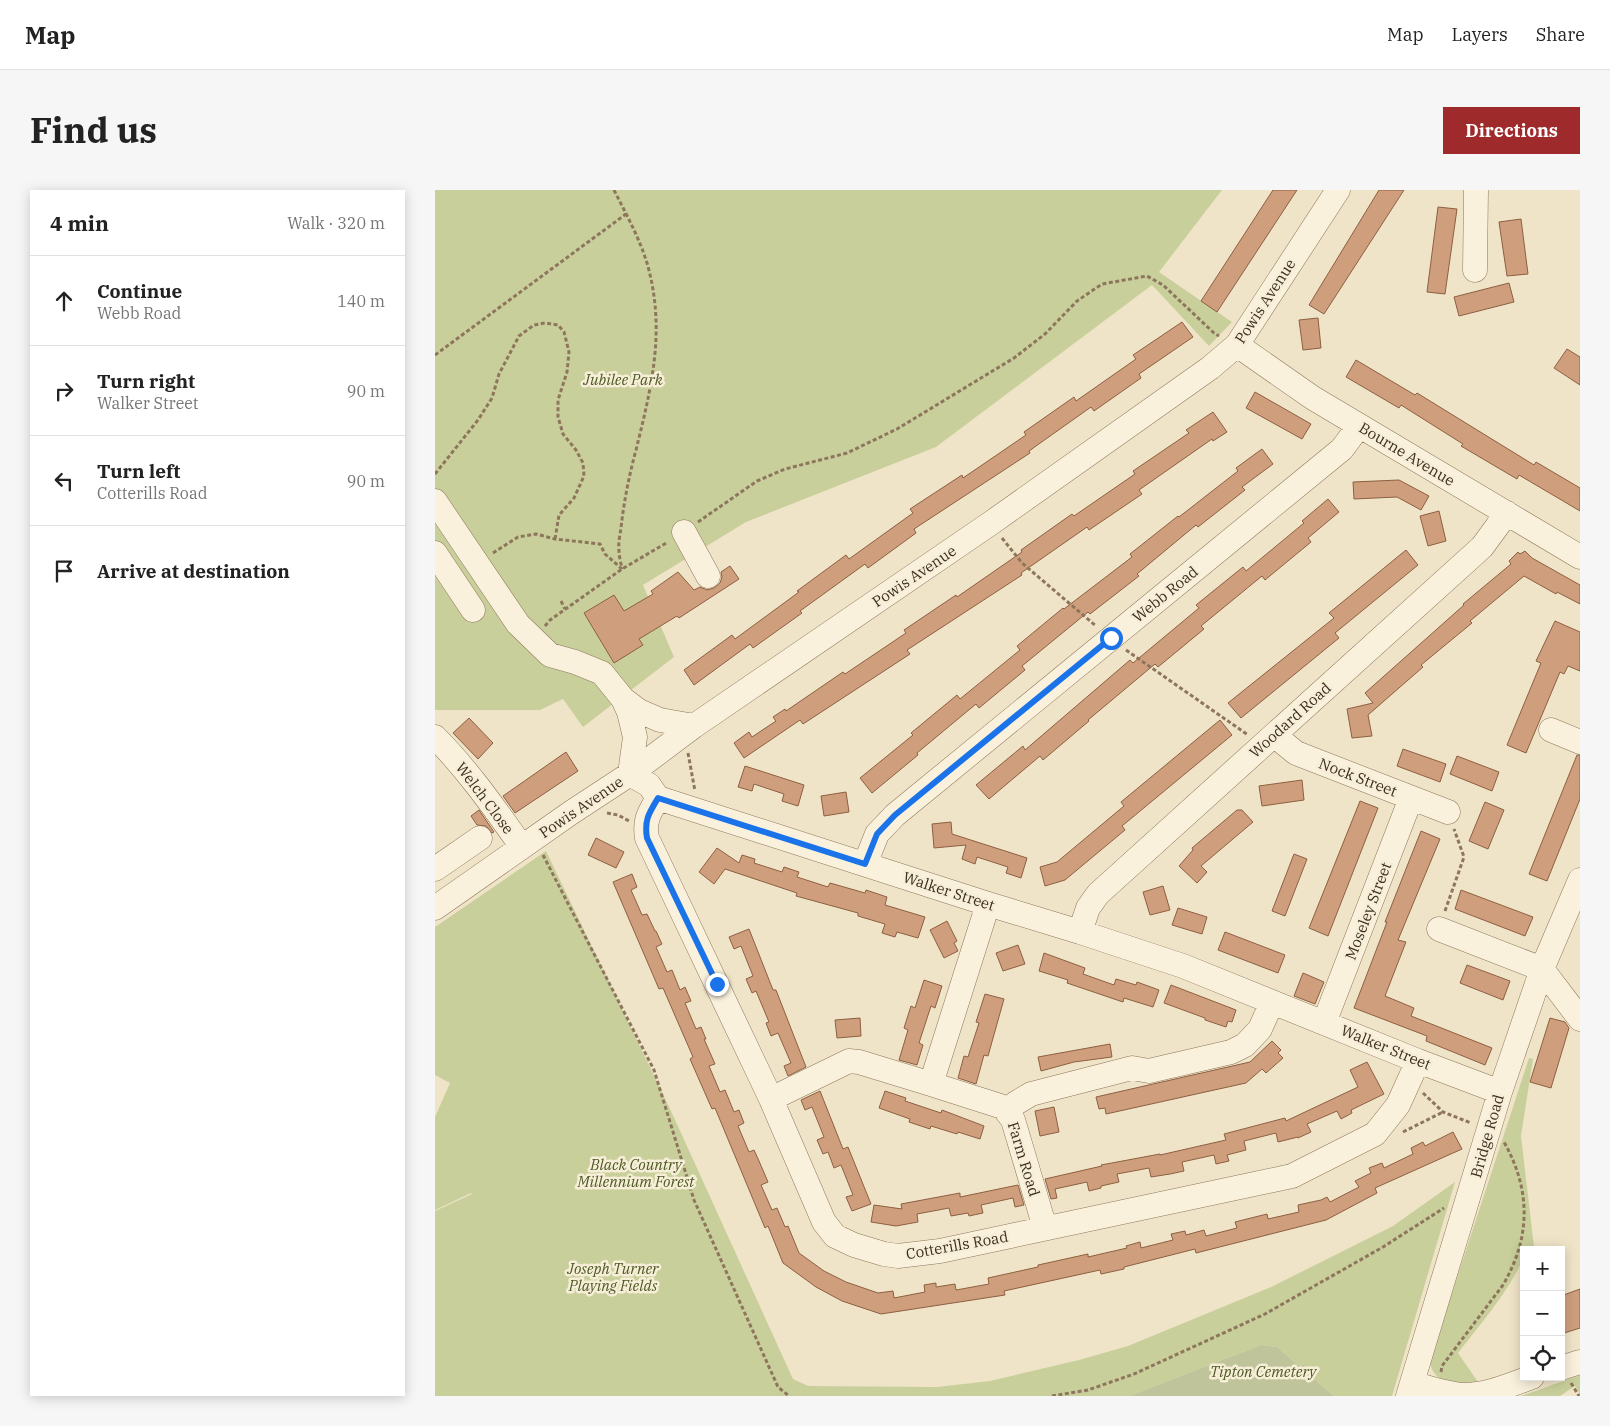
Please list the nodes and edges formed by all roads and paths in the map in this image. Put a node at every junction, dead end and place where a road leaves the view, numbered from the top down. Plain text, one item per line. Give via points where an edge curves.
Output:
1 (614, 190) edge
2 (1338, 190) edge
3 (1476, 190) edge
4 (626, 214) junction
5 (1475, 270) dead end
6 (1237, 345) junction
7 (435, 355) edge
8 (1359, 426) junction
9 (435, 474) edge
10 (435, 501) edge
11 (1507, 513) junction
12 (684, 532) junction
13 (555, 539) junction
14 (435, 553) edge
15 (1580, 557) edge
16 (478, 563) junction
17 (622, 569) junction
18 (708, 576) dead end
19 (499, 593) junction
20 (561, 601) dead end
21 (565, 609) junction
22 (535, 641) junction
23 (623, 699) junction
24 (1551, 730) dead end
25 (686, 732) junction
26 (1274, 735) junction
27 (1580, 742) edge
28 (439, 748) edge
29 (630, 774) junction
30 (695, 794) dead end
31 (658, 798) junction
32 (1411, 798) junction
33 (589, 802) junction
34 (1448, 812) joint
35 (647, 835) junction
36 (480, 838) dead end
37 (528, 843) junction
38 (865, 864) junction
39 (435, 869) edge
40 (1580, 880) edge
41 (988, 904) junction
42 (435, 908) edge
43 (1439, 929) joint
44 (1080, 932) junction
45 (1542, 969) junction
46 (1272, 1002) junction
47 (1580, 1019) edge
48 (1324, 1023) junction
49 (1414, 1070) junction
50 (931, 1084) junction
51 (1500, 1092) junction
52 (771, 1099) junction
53 (1007, 1111) junction
54 (1443, 1112) junction
55 (1489, 1131) junction
56 (1375, 1134) junction
57 (1468, 1200) junction
58 (1045, 1228) junction
59 (1580, 1362) edge
60 (1565, 1367) edge
61 (1520, 1381) edge
62 (1410, 1390) edge
63 (1437, 1391) junction
64 (789, 1396) edge
65 (1052, 1396) edge

1 - 4 path
2 - 6 street, Powis Avenue
3 - 5 street
4 - 7 path
4 - 17 path via 639,242 652,285 657,344 652,384 623,510 619,550
6 - 8 street, Bourne Avenue
6 - 12 path via 1214,334 1163,285 1147,276 1102,284 1077,301 1045,334 1014,358 923,414 847,453 785,469 757,481
6 - 25 street, Powis Avenue via 1210,368 991,524
8 - 11 street, Bourne Avenue
8 - 38 street, Webb Road via 1342,448 895,815 877,834
9 - 13 path via 492,398 499,374 519,336 534,325 558,326 564,332 569,352 557,417 563,434 583,463 584,476 573,498 559,515
10 - 16 street
11 - 15 street, Bourne Avenue
11 - 26 street, Woodard Road via 1482,547
12 - 17 path
12 - 18 street
13 - 16 path via 536,534 518,537
13 - 17 path via 600,544 605,554
14 - 19 street via 466,615
16 - 19 street
17 - 21 path
19 - 22 street via 518,624
20 - 21 path
21 - 22 path via 550,620
22 - 23 street via 550,655 602,673
23 - 25 street via 639,711
23 - 29 street via 635,737
24 - 27 street
25 - 29 street, Powis Avenue
25 - 30 path
26 - 32 street, Nock Street via 1296,753
26 - 44 street, Woodard Road via 1098,894
28 - 37 street, Welch Close
29 - 31 street, Walker Street via 649,785
29 - 33 street, Powis Avenue
31 - 35 street via 645,826
31 - 38 street, Walker Street
32 - 34 street, Nock Street
32 - 48 street, Moseley Street
33 - 35 path via 597,811 618,815
33 - 37 street, Powis Avenue
34 - 43 path via 1464,857
35 - 52 street, Cotterills Road
36 - 39 street
37 - 42 street, Powis Avenue
37 - 64 path via 654,1070 694,1200 778,1387
38 - 41 street, Walker Street
40 - 45 street, Bridge Road
41 - 44 street, Walker Street
41 - 50 street
43 - 45 street
44 - 46 street, Walker Street via 1183,966
45 - 47 street
45 - 51 street, Bridge Road
46 - 48 street, Walker Street
46 - 53 street via 1260,1029 1245,1045 1231,1052 1149,1071 1132,1068 1031,1094
48 - 49 street, Walker Street
49 - 51 street, Walker Street
49 - 54 path
49 - 56 street, Cotterills Road via 1399,1106
50 - 52 street, Farm Road via 849,1061
50 - 53 street, Farm Road
51 - 55 street, Bridge Road
52 - 58 street, Cotterills Road via 824,1222 835,1236 854,1245 898,1256 940,1251
53 - 58 street, Farm Road via 1013,1120
54 - 55 path
54 - 56 path via 1400,1133
55 - 57 street, Bridge Road
55 - 63 path via 1502,1138 1513,1158 1525,1200 1524,1229 1511,1272 1442,1366
56 - 58 street, Cotterills Road via 1292,1176
57 - 62 street, Bridge Road
57 - 65 path via 1446,1207 1265,1314 1134,1374 1088,1390
59 - 60 street
61 - 63 street via 1485,1393 1463,1395
62 - 63 street

